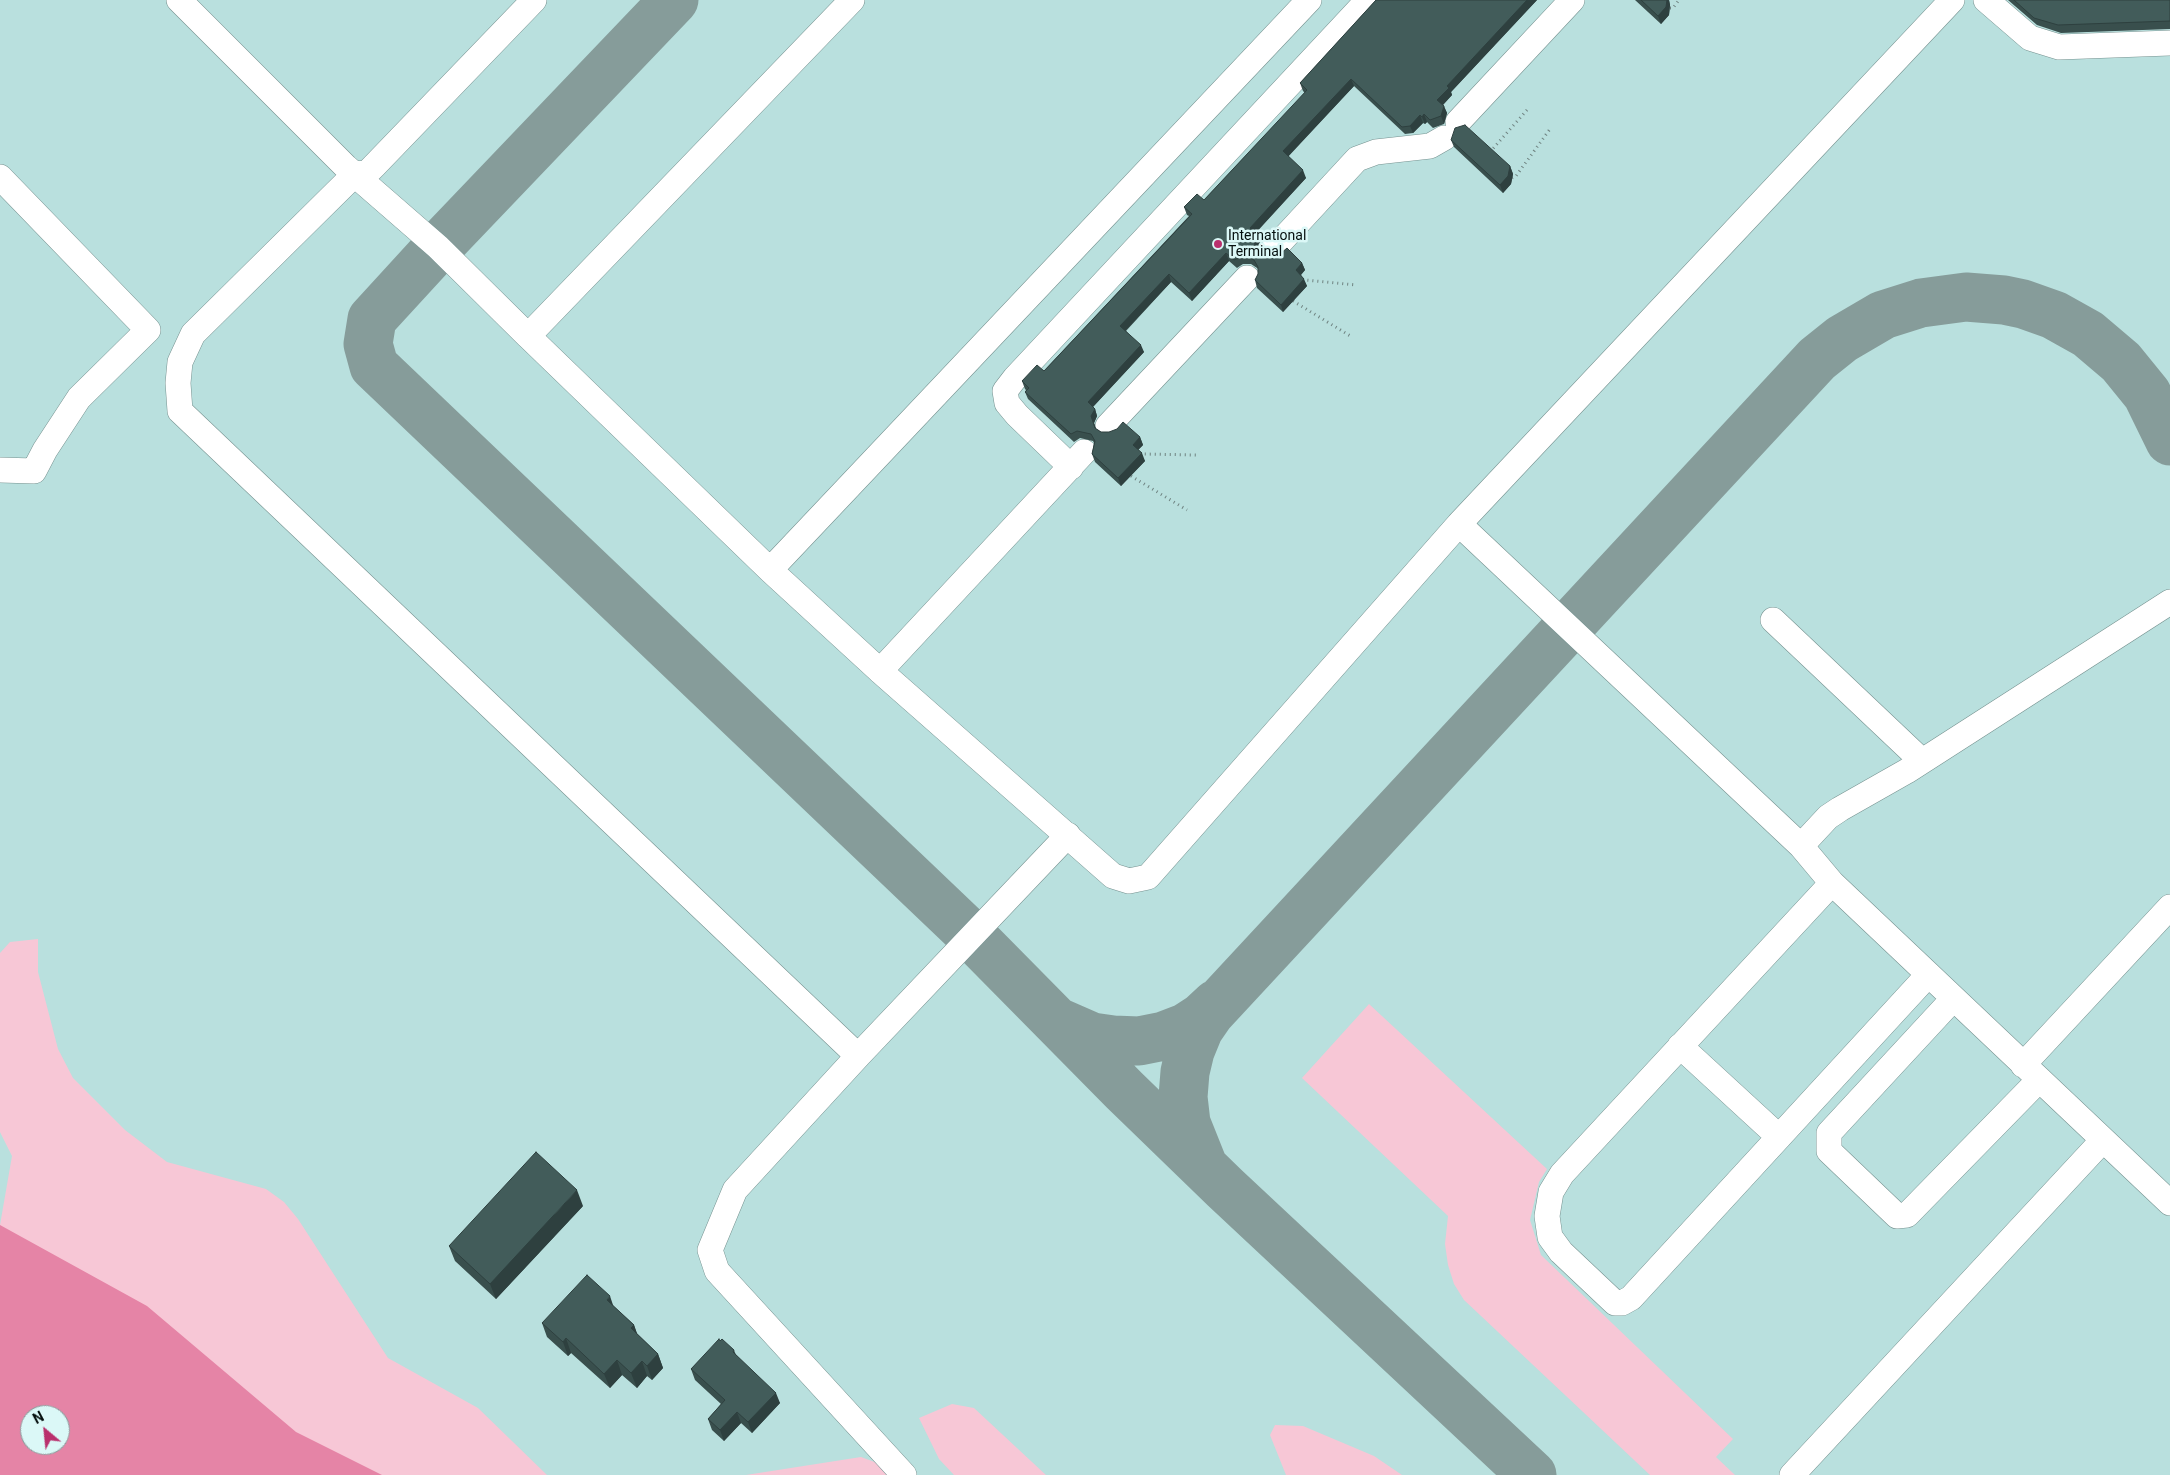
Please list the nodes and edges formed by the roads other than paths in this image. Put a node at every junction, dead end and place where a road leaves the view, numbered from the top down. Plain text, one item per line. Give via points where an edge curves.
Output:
1 (179, 0) edge
2 (534, 0) edge
3 (852, 0) edge
4 (1309, 0) edge
5 (1368, 0) edge
6 (1572, 0) edge
7 (1952, 0) edge
8 (1986, 0) edge
9 (2170, 43) edge
10 (355, 174) junction
11 (0, 177) edge
12 (1271, 252) dead end
13 (1247, 278) dead end
14 (528, 336) junction
15 (1108, 426) dead end
16 (0, 470) edge
17 (1459, 524) junction
18 (770, 570) junction
19 (2170, 602) edge
20 (1773, 620) dead end
21 (880, 671) junction
22 (1922, 761) junction
23 (1068, 835) junction
24 (1801, 846) junction
25 (1832, 883) junction
26 (2170, 907) edge
27 (1928, 975) junction
28 (1953, 999) junction
29 (1680, 1046) junction
30 (858, 1056) junction
31 (2031, 1072) junction
32 (1779, 1137) junction
33 (2103, 1140) junction
34 (2170, 1203) edge
35 (904, 1475) edge
36 (1792, 1475) edge

1 - 10 lane
2 - 10 lane via 367,173
3 - 14 lane
4 - 18 lane
5 - 21 lane via 1014,378 1005,391 1007,403 1017,415 1078,459
6 - 12 lane via 1451,130 1430,146 1376,152 1357,159
7 - 17 lane
8 - 9 lane via 2030,38 2059,47
10 - 14 lane via 438,246
10 - 30 lane via 193,334 180,362 180,410
11 - 16 lane via 148,330 79,398 34,471
13 - 15 lane
14 - 18 lane
17 - 23 lane via 1148,877 1129,881 1113,876
17 - 24 lane
18 - 21 lane
19 - 22 lane
20 - 22 lane
21 - 23 lane
22 - 24 lane via 1828,817
23 - 30 lane
24 - 25 lane
25 - 27 lane
25 - 29 lane
26 - 31 lane
27 - 28 lane
27 - 32 lane
28 - 31 lane
28 - 31 lane via 1829,1133 1829,1151 1897,1216 1907,1215
29 - 32 lane
29 - 32 lane via 1562,1174 1551,1192 1547,1216 1550,1237 1615,1303 1631,1298
30 - 35 lane via 735,1190 710,1250 717,1271
31 - 33 lane
33 - 34 lane
33 - 36 lane

